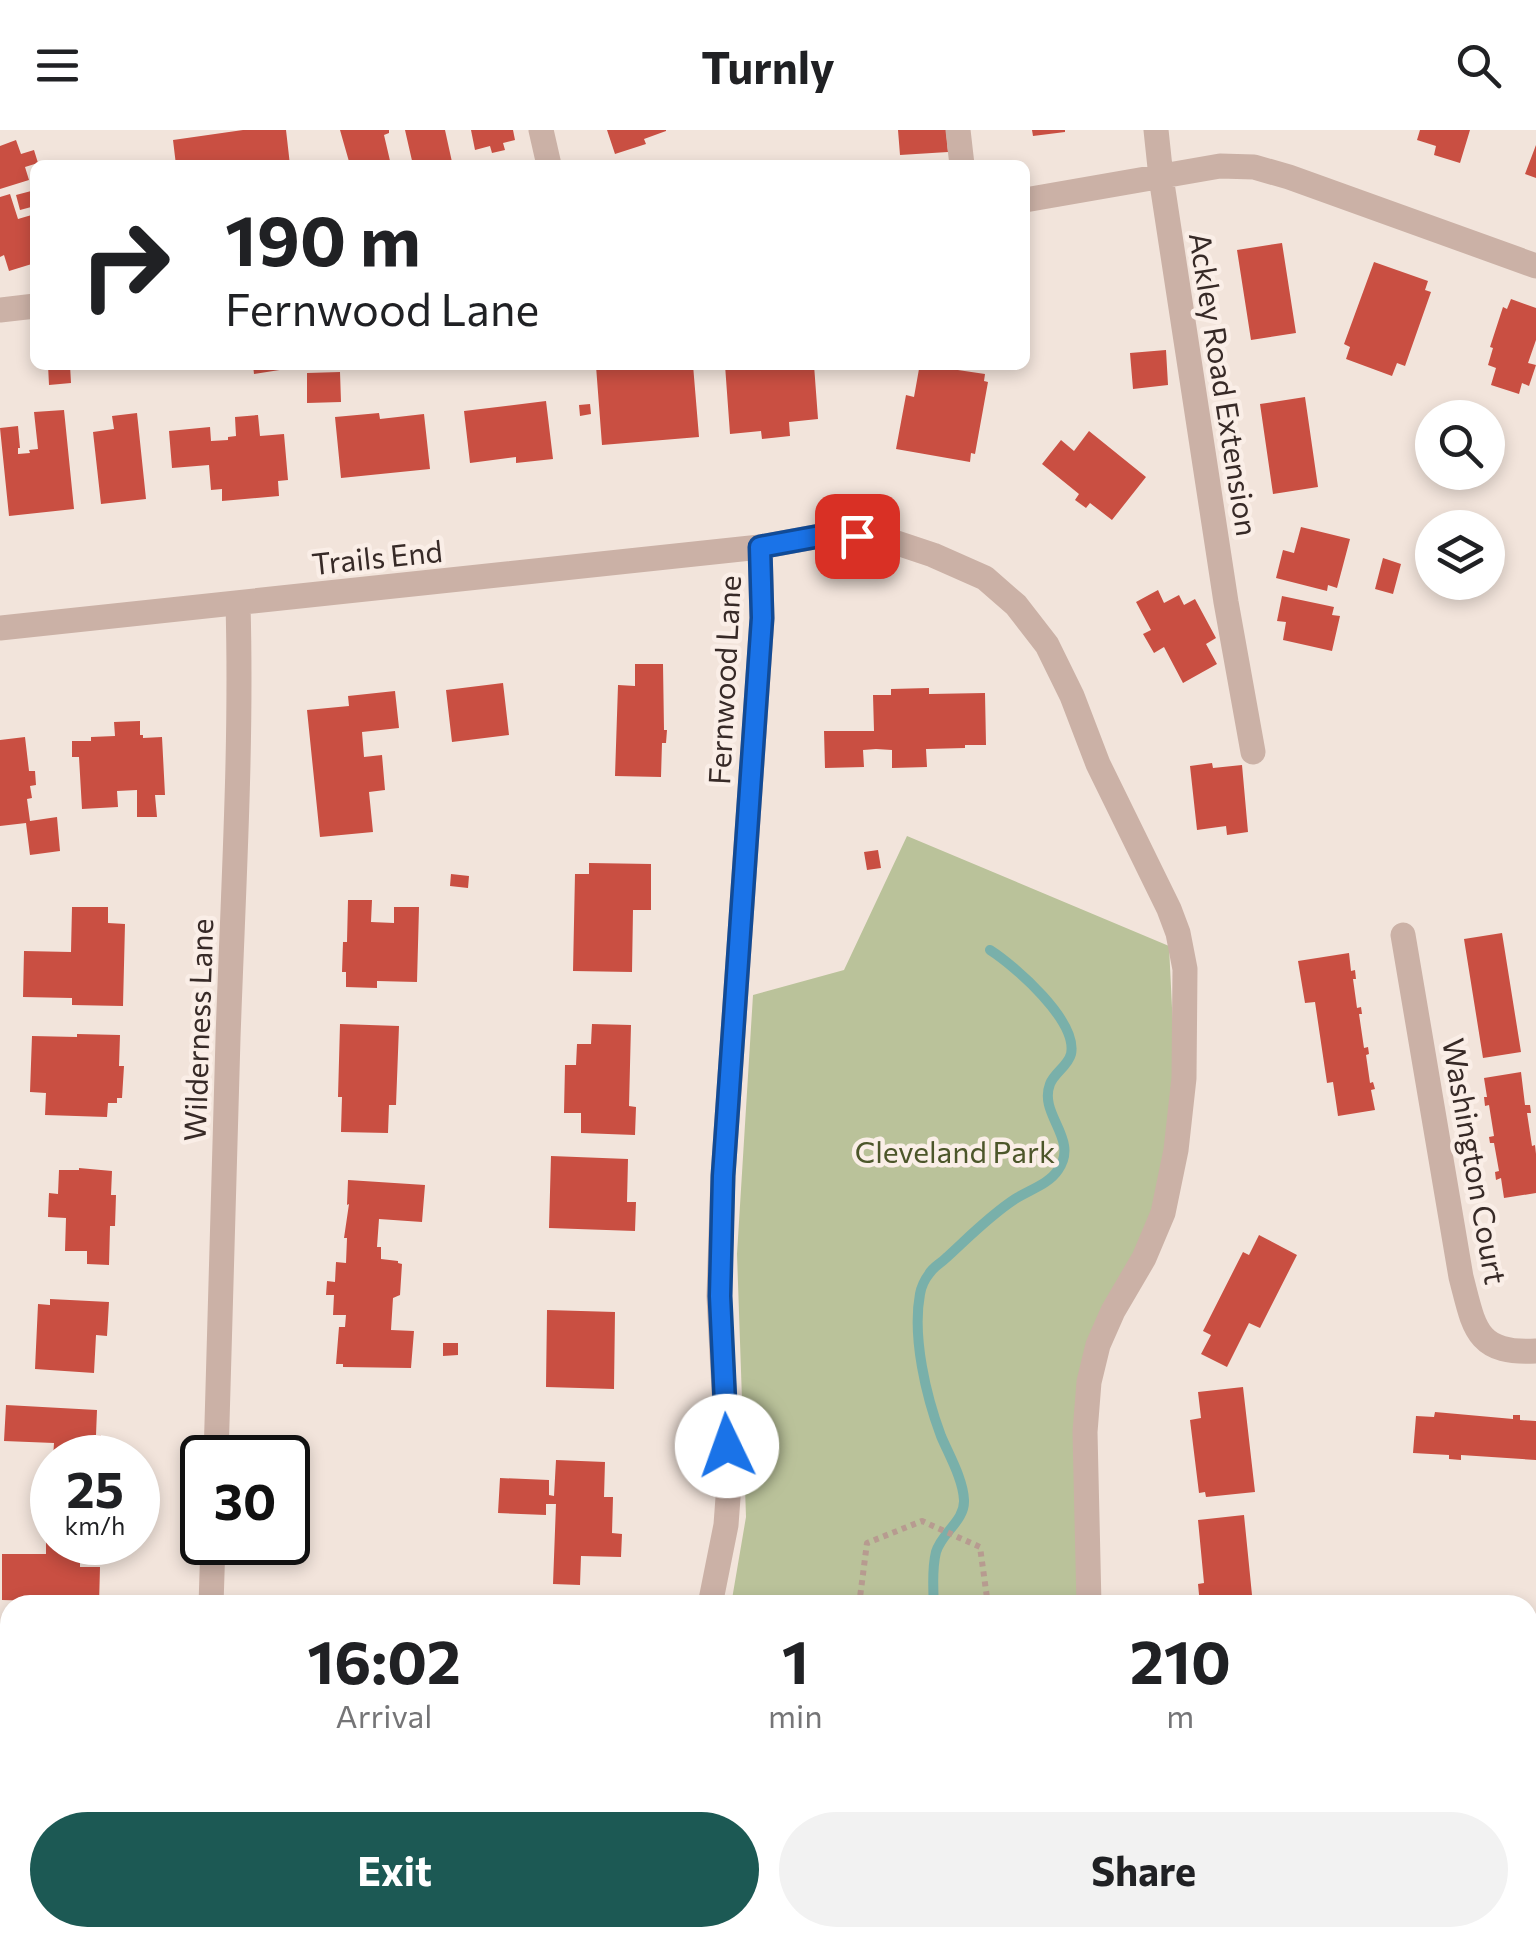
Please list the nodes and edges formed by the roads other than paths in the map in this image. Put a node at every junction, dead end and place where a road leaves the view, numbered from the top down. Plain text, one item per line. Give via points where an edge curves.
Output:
1 (541, 130) edge
2 (958, 130) edge
3 (1156, 130) edge
4 (548, 160) edge
5 (961, 160) edge
6 (1160, 177) junction
7 (1030, 199) edge
8 (1536, 266) edge
9 (30, 307) edge
10 (0, 310) edge
11 (760, 547) junction
12 (238, 604) junction
13 (0, 628) edge
14 (1253, 752) dead end
15 (1404, 935) dead end
16 (1536, 1351) edge
17 (217, 1435) edge
18 (212, 1565) edge
19 (211, 1595) edge
20 (712, 1595) edge
21 (1089, 1595) edge

1 - 4 street
2 - 5 street
3 - 6 street, Ackley Road Extension
6 - 7 street
6 - 8 street via 1254,167
6 - 14 street, Ackley Road Extension
9 - 10 street
11 - 12 street, Trails End
11 - 20 street, Fernwood Lane via 762,618 723,1176 720,1296 729,1484
11 - 21 street, Fernwood Lane via 831,534 882,538 986,578 1047,646 1178,933 1185,968 1184,1078 1176,1150 1163,1213 1098,1345 1089,1382
12 - 13 street, Trails End
12 - 17 street, Wilderness Lane
15 - 16 street, Washington Court via 1474,1329 1489,1344
18 - 19 street

